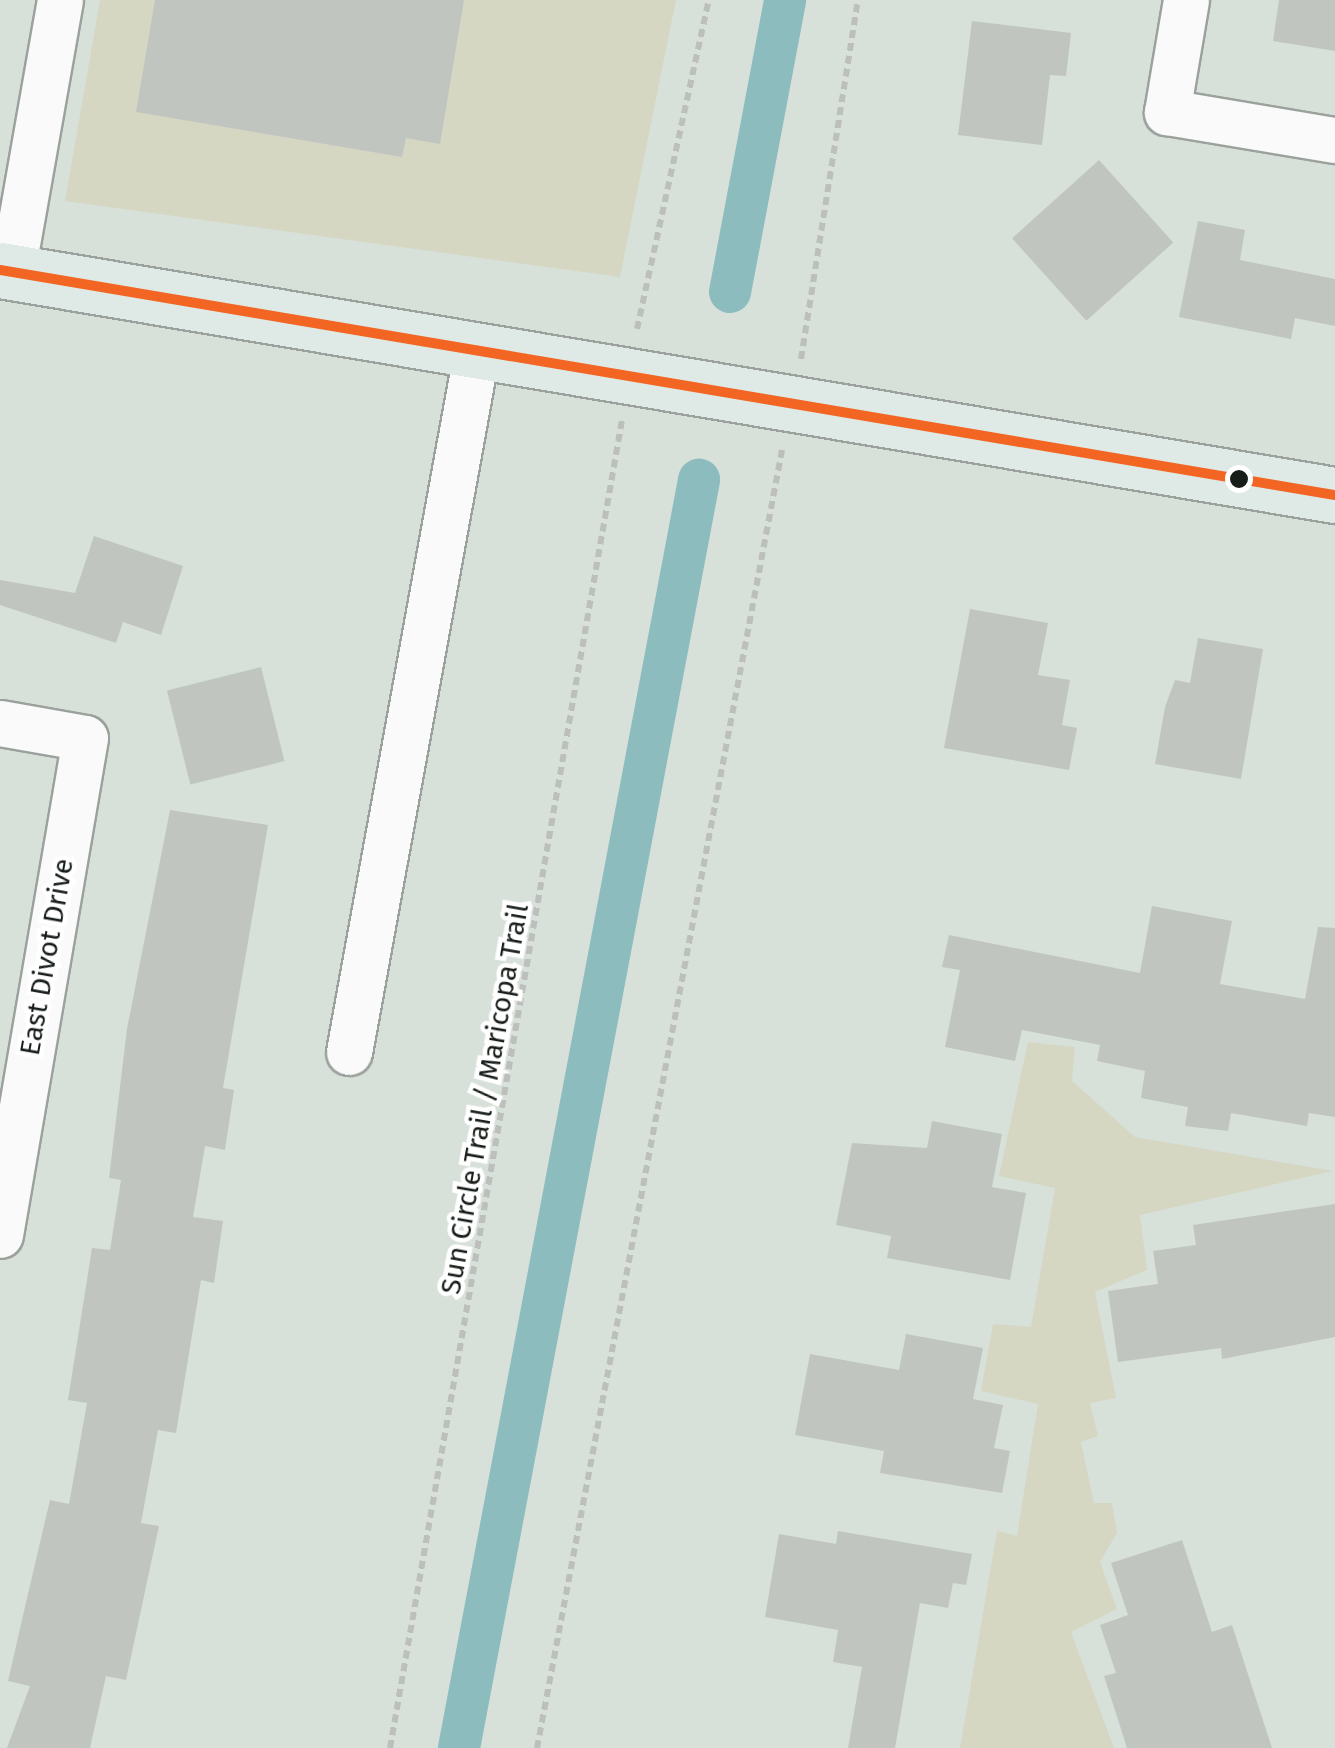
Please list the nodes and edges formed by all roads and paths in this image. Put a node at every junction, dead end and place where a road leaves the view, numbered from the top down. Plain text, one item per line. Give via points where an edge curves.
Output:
1 (60, 0) edge
2 (710, 0) edge
3 (858, 0) edge
4 (1186, 0) edge
5 (1335, 140) edge
6 (6, 271) edge
7 (642, 289) dead end
8 (477, 349) junction
9 (795, 401) junction
10 (616, 457) dead end
11 (1335, 495) edge
12 (0, 723) edge
13 (348, 1052) dead end
14 (0, 1235) edge
15 (390, 1748) edge
16 (537, 1748) edge

1 - 6 street
2 - 7 path via 672,140 663,240
3 - 9 path
4 - 5 street via 1167,112
6 - 8 main road
8 - 9 main road
8 - 13 street
9 - 11 main road
9 - 16 path via 736,660
10 - 15 path, Sun Circle Trail / Maricopa Trail
12 - 14 street, East Divot Drive via 85,738

